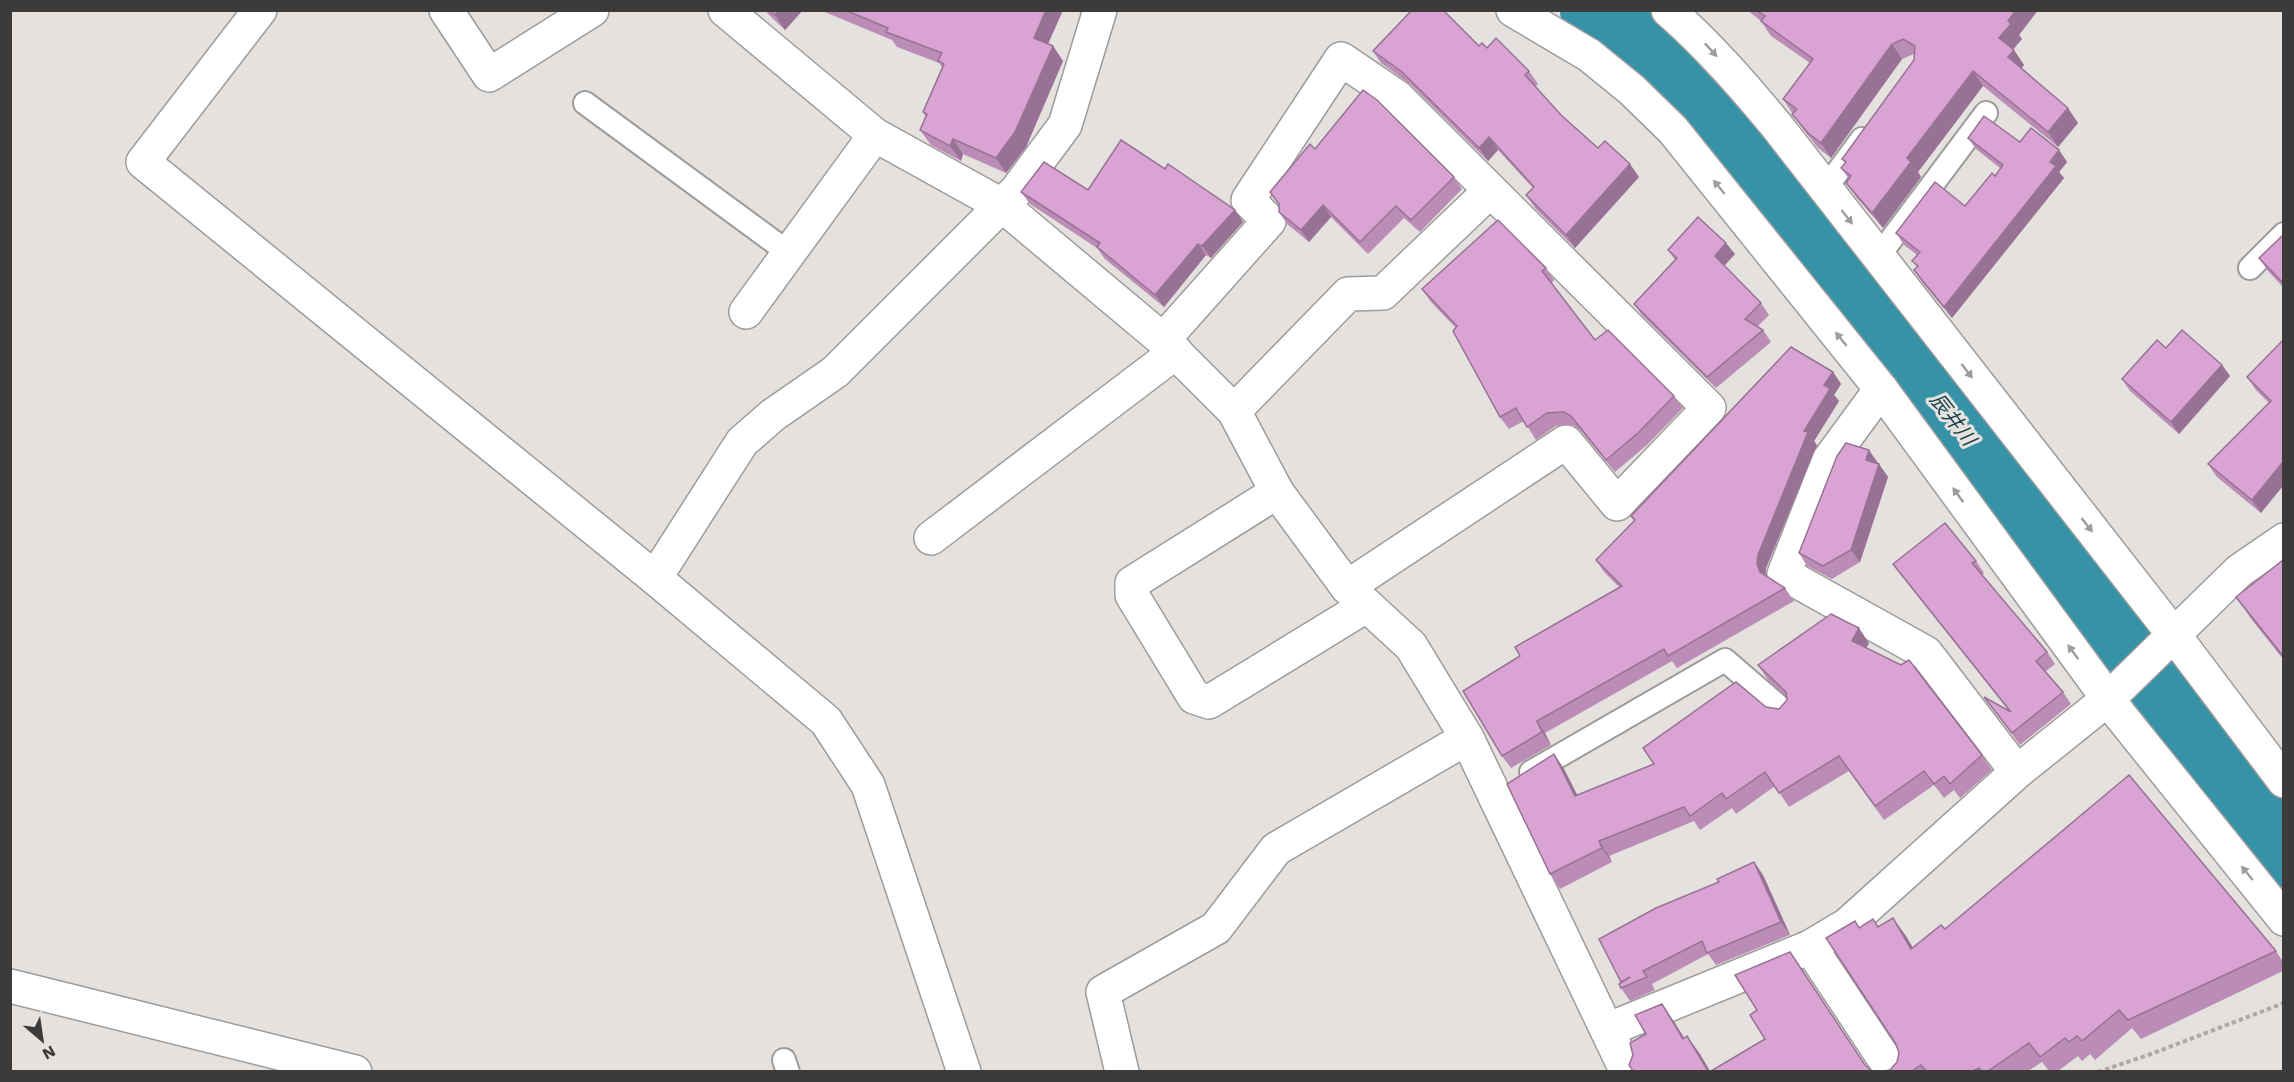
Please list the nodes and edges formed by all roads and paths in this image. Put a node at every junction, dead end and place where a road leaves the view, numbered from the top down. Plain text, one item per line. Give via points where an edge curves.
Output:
1 (260, 10) edge
2 (447, 10) edge
3 (592, 10) edge
4 (725, 10) edge
5 (1100, 10) edge
6 (1513, 10) edge
7 (1668, 10) edge
8 (585, 103) dead end
9 (1986, 113) dead end
10 (1873, 123) edge
11 (875, 135) junction
12 (1825, 189) junction
13 (1490, 190) junction
14 (1003, 206) junction
15 (2283, 234) edge
16 (789, 252) junction
17 (1878, 256) junction
18 (2250, 268) dead end
19 (746, 312) dead end
20 (1169, 346) junction
21 (1881, 390) junction
22 (1234, 411) junction
23 (1277, 492) junction
24 (931, 538) dead end
25 (2283, 540) edge
26 (655, 578) junction
27 (1357, 596) junction
28 (2170, 639) junction
29 (2112, 695) junction
30 (1784, 711) edge
31 (1467, 738) junction
32 (2017, 772) junction
33 (2283, 781) edge
34 (1493, 794) junction
35 (2283, 919) edge
36 (1810, 947) junction
37 (10, 986) edge
38 (2283, 1003) edge
39 (1607, 1030) junction
40 (284, 1063) edge
41 (355, 1071) edge
42 (964, 1071) edge
43 (1122, 1071) edge
44 (1627, 1071) edge
45 (1893, 1071) edge
46 (2098, 1071) edge

1 - 26 street via 143,162
2 - 3 street via 489,75
4 - 11 street
5 - 14 street via 1065,125
21 -> 6 street via 1673,130 1589,55
7 -> 12 street via 1735,76
8 - 16 lane
9 - 17 lane
10 - 12 lane
11 - 14 street
11 - 16 street
12 -> 17 street
13 - 20 street via 1397,97 1341,59 1248,200 1269,221
13 - 22 street via 1383,293 1348,294
13 - 27 street via 1709,408 1617,504 1566,442
14 - 20 street
14 - 26 street via 835,372 742,442
15 - 18 lane
16 - 19 street
17 -> 28 street
20 - 22 street
20 - 24 street
29 -> 21 street
21 - 32 street via 1829,460 1784,574 1926,653
22 - 23 street
23 - 27 street
23 - 27 street via 1132,583 1132,595 1194,697 1209,702
25 - 28 street via 2239,571
26 - 42 street via 826,721 868,785
27 - 31 street via 1411,646
28 - 29 street
28 - 33 street
29 - 32 street
35 -> 29 street
30 - 34 lane via 1725,660
31 - 34 street
31 - 43 street via 1276,849 1216,928 1103,992
32 - 36 street via 1847,925
34 - 39 street
36 - 39 street
36 - 45 street
37 - 40 street
38 - 46 path
39 - 44 street
40 - 41 street

